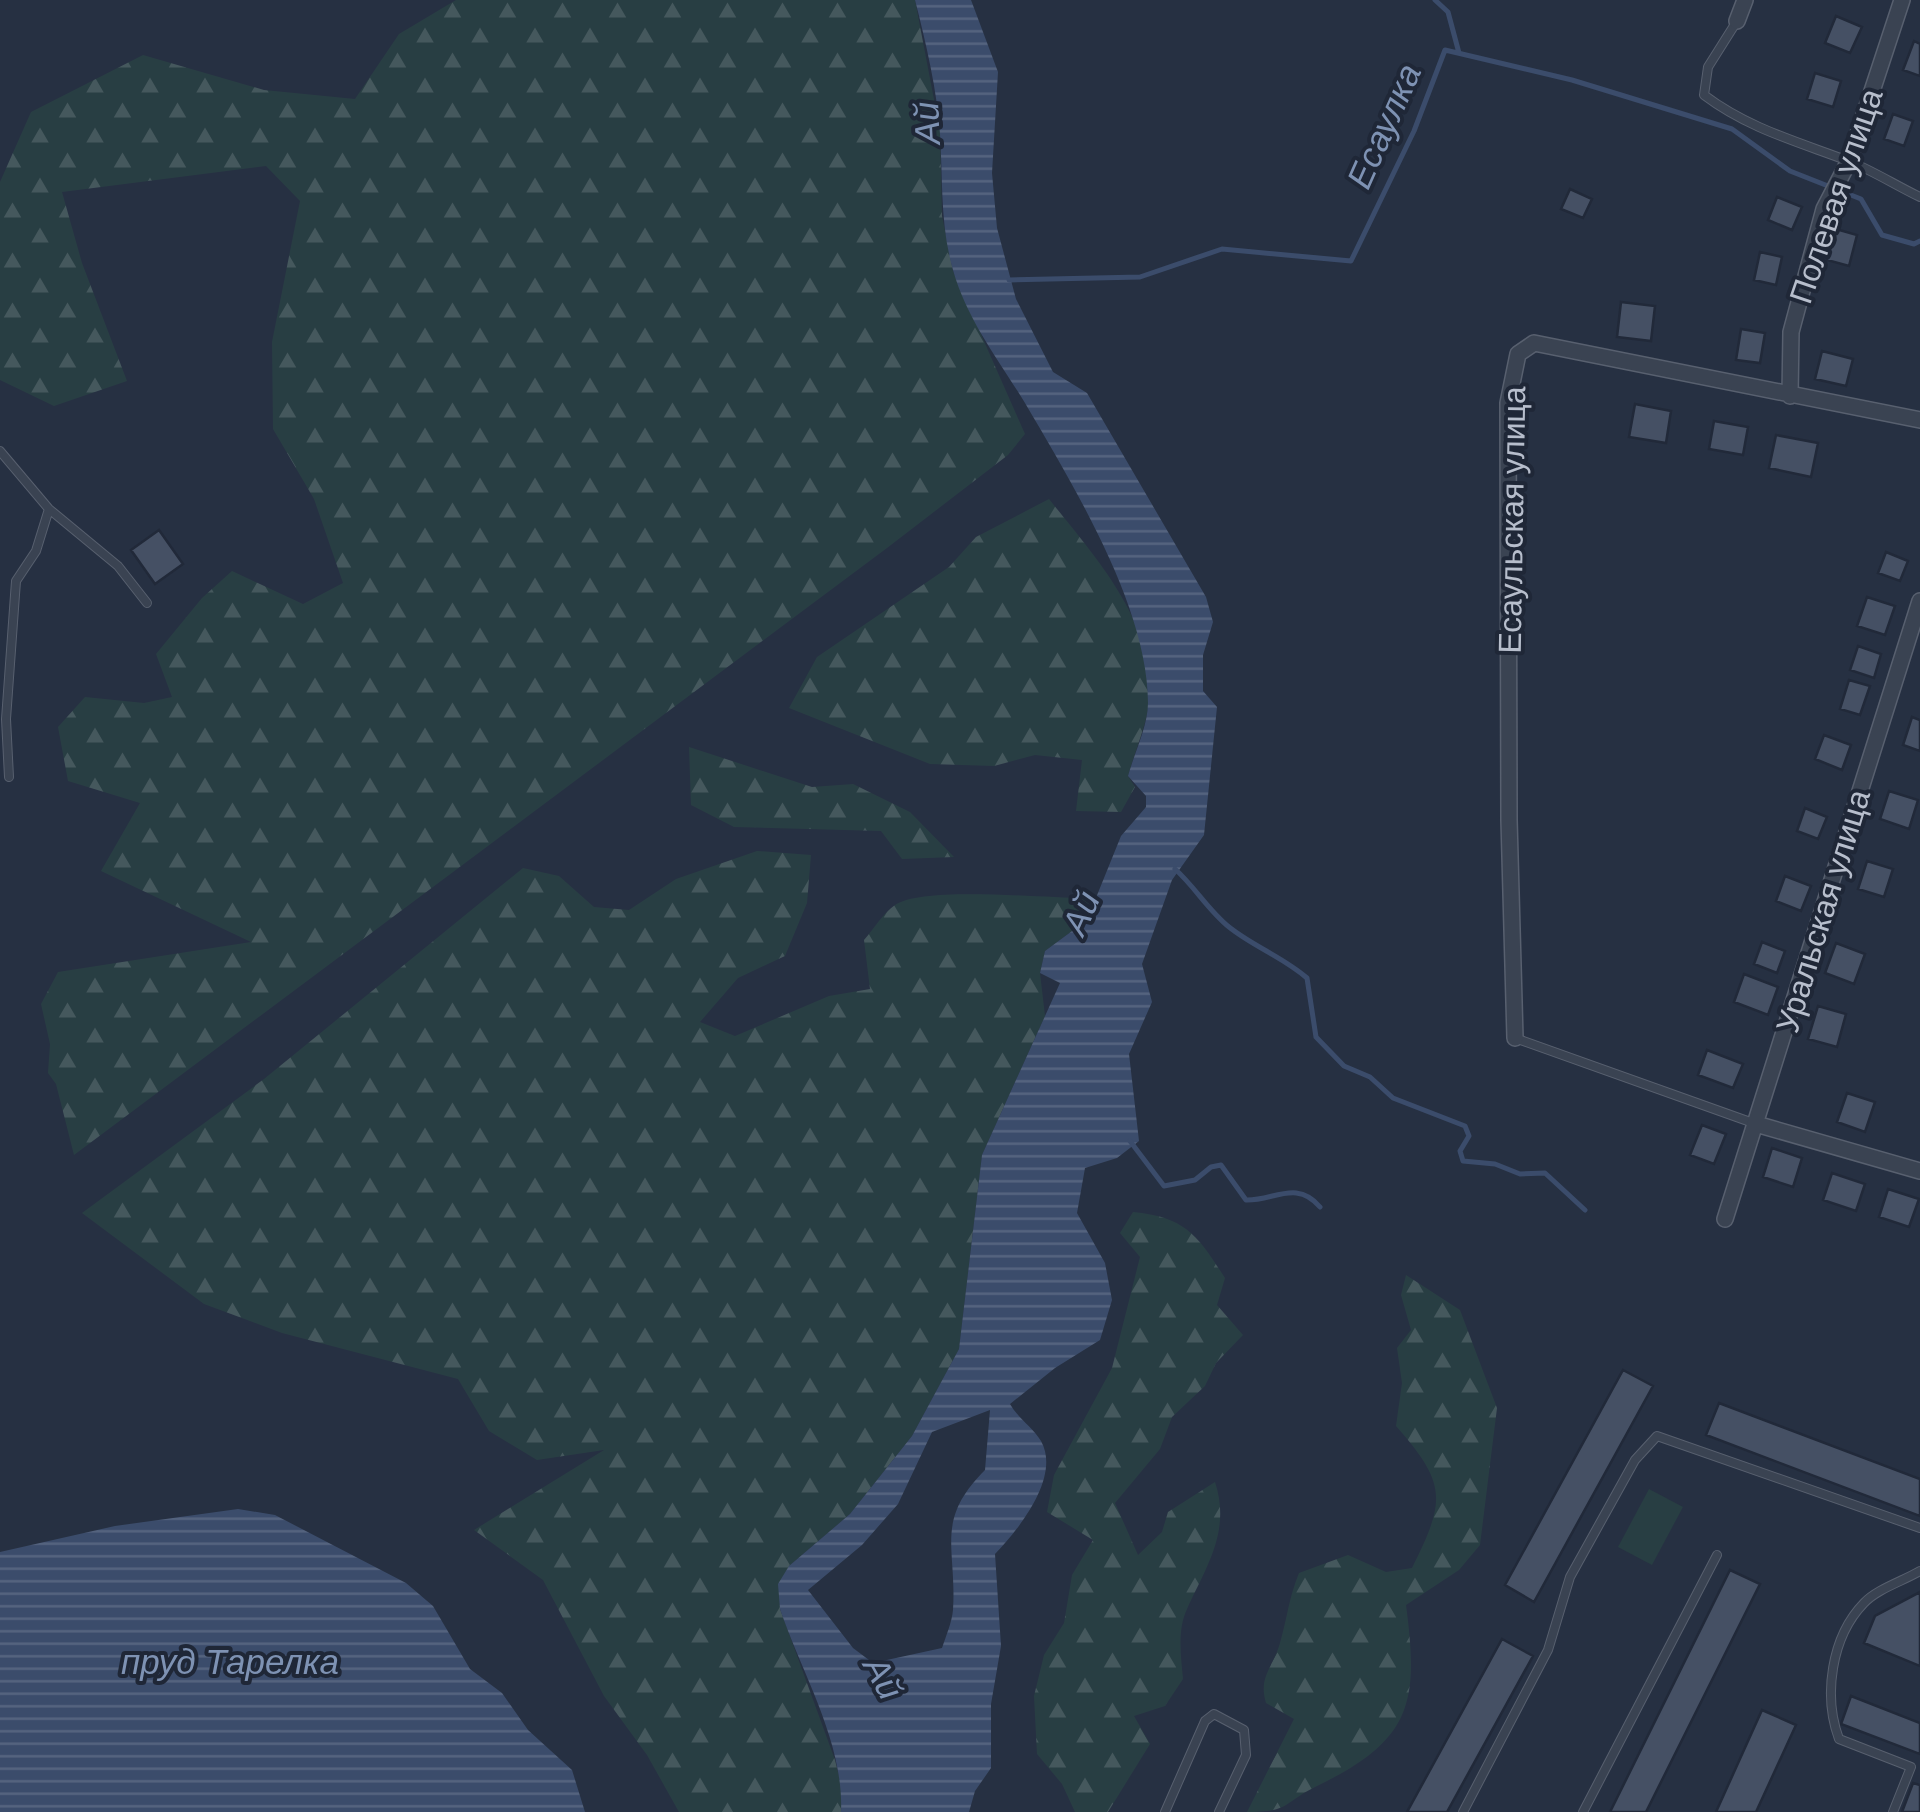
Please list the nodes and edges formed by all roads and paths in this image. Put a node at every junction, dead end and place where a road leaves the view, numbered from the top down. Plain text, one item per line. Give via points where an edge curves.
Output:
1 (1746, 0) edge
2 (1902, 0) edge
3 (1737, 21) joint
4 (1848, 161) junction
5 (1920, 197) edge
6 (1790, 396) junction
7 (1920, 420) edge
8 (0, 452) edge
9 (49, 509) junction
10 (1920, 602) edge
11 (147, 603) dead end
12 (9, 777) dead end
13 (1515, 1038) joint
14 (1756, 1124) junction
15 (1920, 1171) edge
16 (1724, 1219) dead end
17 (1920, 1528) edge
18 (1717, 1555) dead end
19 (1920, 1572) edge
20 (1165, 1812) edge
21 (1219, 1812) edge
22 (1464, 1812) edge
23 (1582, 1812) edge
24 (1893, 1812) edge

1 - 3 street
2 - 4 street, Полевая улица
3 - 4 lane via 1708,67 1704,95 1785,141
4 - 5 lane
4 - 6 street, Полевая улица via 1824,209 1791,332
6 - 7 street, Есаульская улица
6 - 13 street, Есаульская улица via 1534,343 1518,354 1508,403
8 - 9 lane
9 - 11 lane via 118,566
9 - 12 lane via 36,551 16,582 6,718
10 - 14 street, Уральская улица
13 - 14 lane
14 - 15 street
14 - 16 street, Уральская улица
17 - 22 lane via 1657,1436 1635,1460 1570,1577 1548,1650
18 - 23 lane
19 - 24 lane via 1864,1602 1840,1644 1831,1677 1831,1717 1839,1739 1911,1767
20 - 21 lane via 1205,1720 1214,1714 1244,1730 1246,1755

